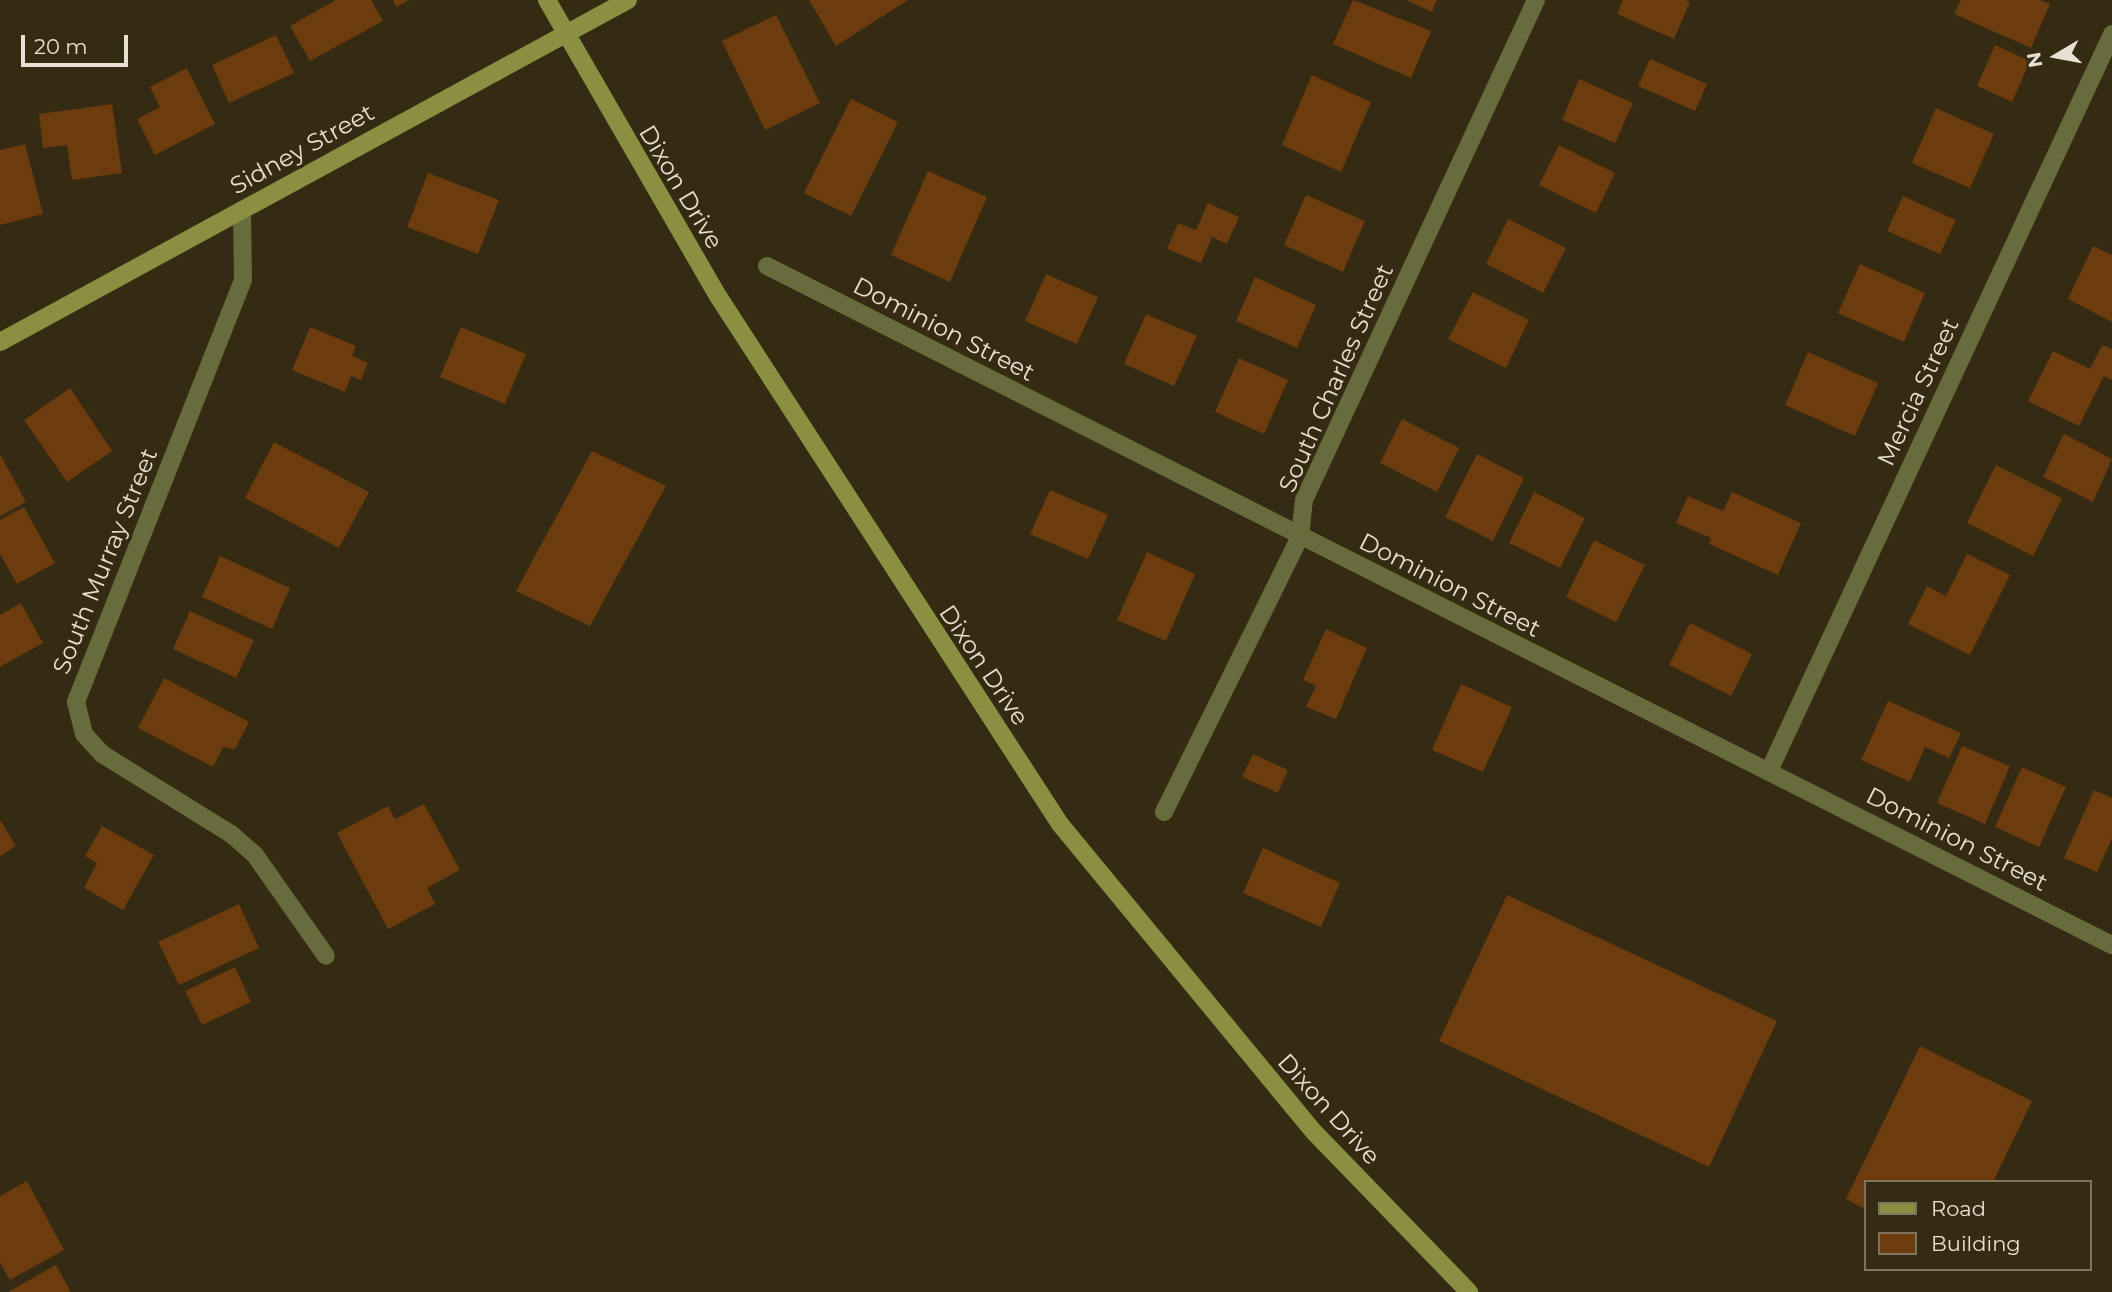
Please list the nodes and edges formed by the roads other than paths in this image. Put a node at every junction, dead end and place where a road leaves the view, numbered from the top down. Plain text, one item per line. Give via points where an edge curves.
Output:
1 (547, 0) edge
2 (628, 0) edge
3 (1536, 0) edge
4 (2112, 34) edge
5 (563, 35) junction
6 (242, 210) junction
7 (767, 266) dead end
8 (0, 342) edge
9 (1300, 537) junction
10 (1769, 771) junction
11 (1164, 813) dead end
12 (2112, 945) edge
13 (326, 956) dead end
14 (1469, 1292) edge

1 - 5 main road, Dixon Drive
2 - 5 main road, Sidney Street
3 - 9 street, South Charles Street via 1304,500
4 - 10 street, Mercia Street
5 - 6 main road, Sidney Street
5 - 14 main road, Dixon Drive via 718,296 1060,824 1314,1132
6 - 8 main road, Sidney Street
6 - 13 street, South Murray Street via 243,280 76,702 84,734 102,754 231,834 255,855
7 - 9 street, Dominion Street
9 - 10 street, Dominion Street
9 - 11 street, South Charles Street
10 - 12 street, Dominion Street

